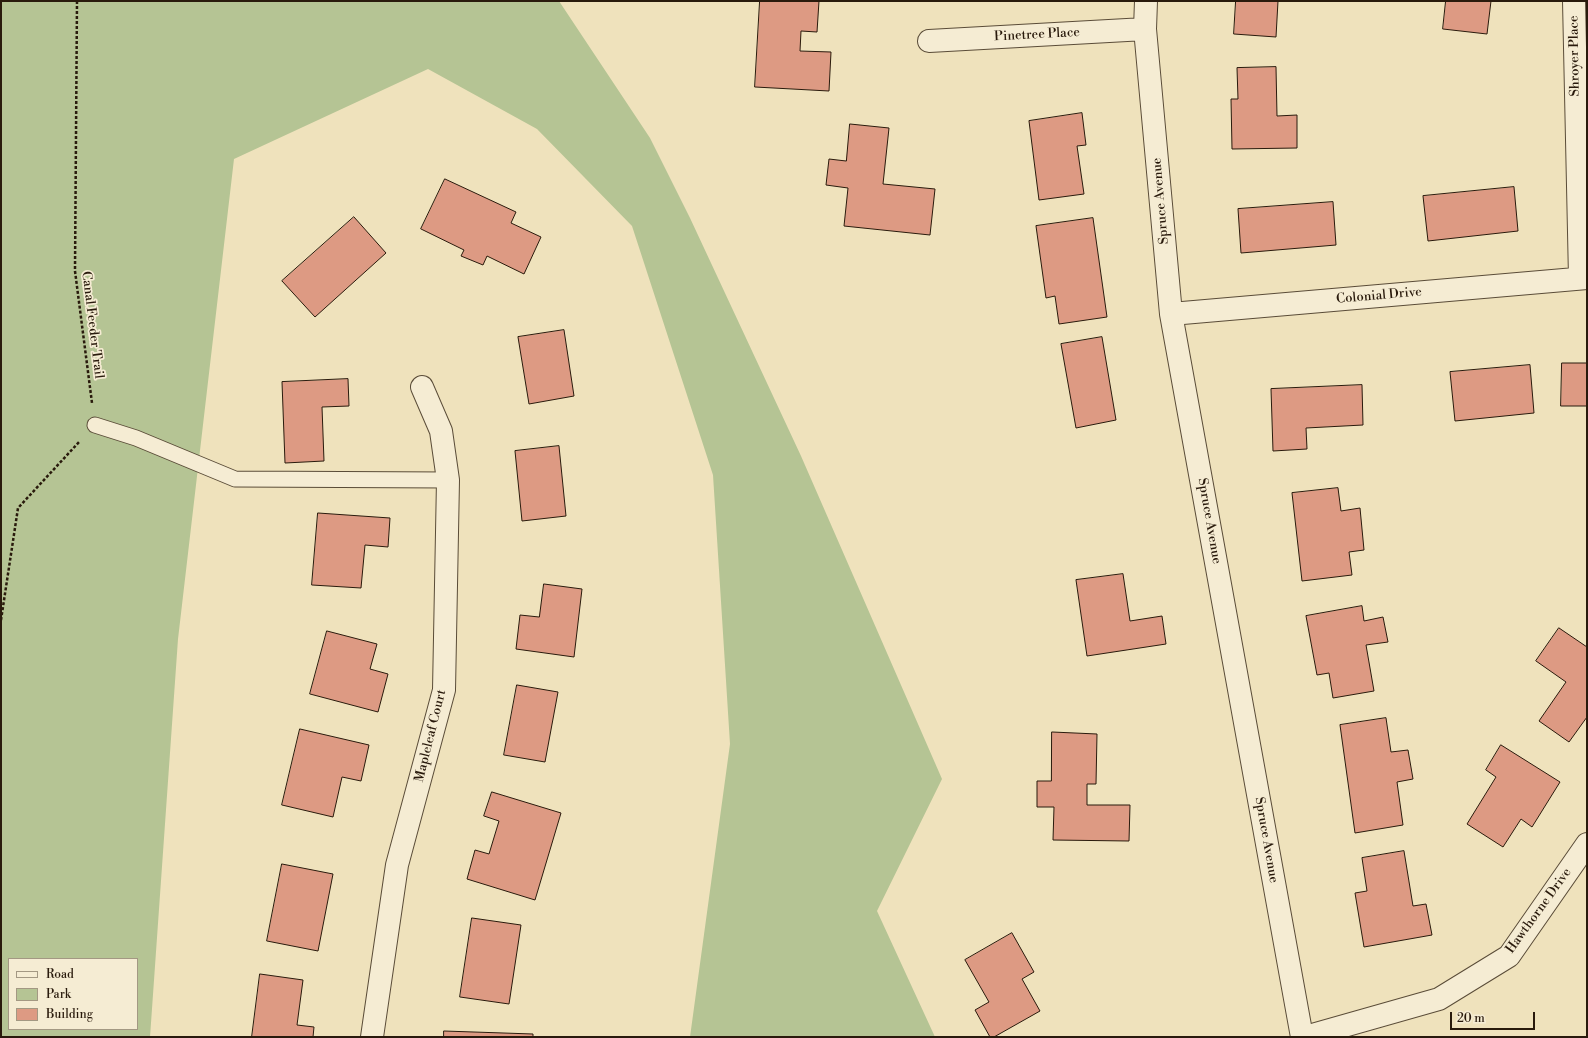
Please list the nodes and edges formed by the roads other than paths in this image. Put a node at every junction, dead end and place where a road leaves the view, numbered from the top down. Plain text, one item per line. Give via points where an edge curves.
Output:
1 (1146, 1) edge
2 (1574, 1) edge
3 (1145, 29) junction
4 (929, 41) dead end
5 (1583, 278) edge
6 (1171, 314) junction
7 (422, 387) dead end
8 (95, 425) road end
9 (448, 480) junction
10 (1587, 844) edge
11 (372, 1037) edge
12 (1302, 1037) edge
13 (1306, 1037) edge

1 - 3 street, Spruce Avenue
2 - 5 street, Shroyer Place
3 - 4 street, Pinetree Place
3 - 6 street, Spruce Avenue
5 - 6 street, Colonial Drive
6 - 12 street, Spruce Avenue
7 - 9 street, Mapleleaf Court via 441,431
8 - 9 lane via 136,438 235,479
9 - 11 street, Mapleleaf Court via 444,690 397,865
10 - 13 street, Hawthorne Drive via 1509,956 1438,999

